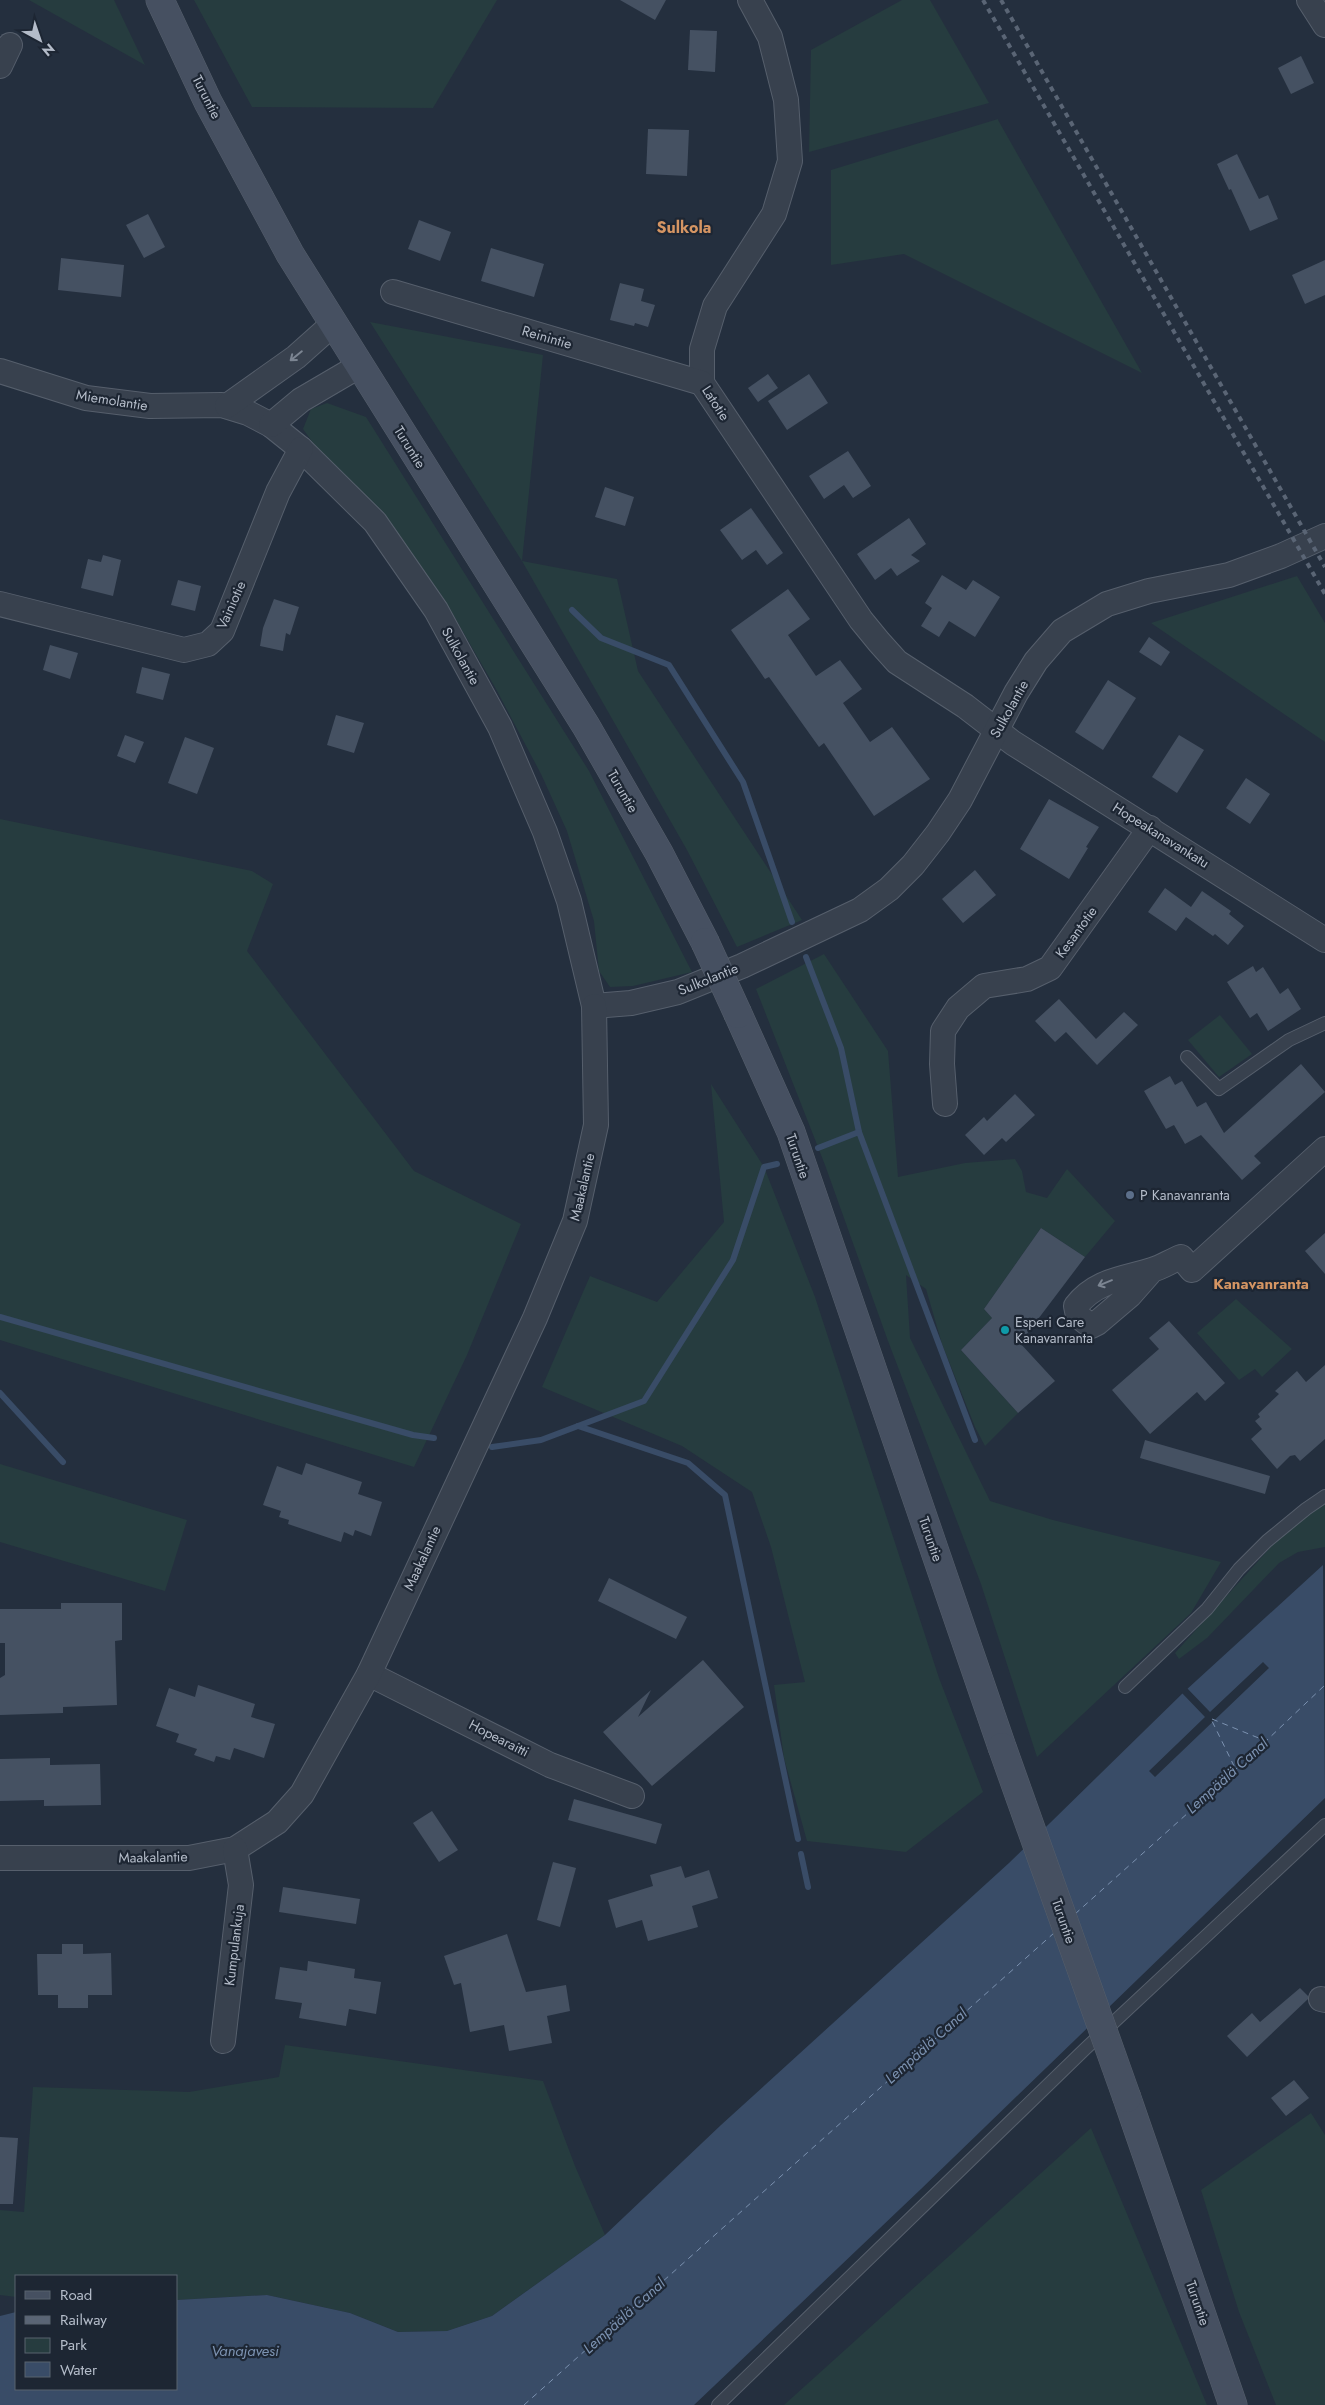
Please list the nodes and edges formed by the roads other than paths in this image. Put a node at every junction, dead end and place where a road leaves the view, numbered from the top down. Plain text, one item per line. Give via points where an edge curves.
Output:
1 (160, 0) edge
2 (750, 0) edge
3 (1308, 0) edge
4 (1325, 25) edge
5 (10, 45) dead end
6 (0, 66) edge
7 (393, 292) dead end
8 (333, 324) junction
9 (359, 366) junction
10 (0, 371) edge
11 (702, 383) junction
12 (227, 406) junction
13 (271, 425) junction
14 (301, 450) junction
15 (1325, 536) edge
16 (0, 604) edge
17 (997, 730) junction
18 (1150, 828) junction
19 (1325, 940) edge
20 (594, 1006) junction
21 (1325, 1023) edge
22 (1187, 1057) dead end
23 (945, 1104) dead end
24 (1325, 1148) edge
25 (1152, 1270) dead end
26 (1325, 1496) edge
27 (369, 1674) junction
28 (1125, 1687) dead end
29 (632, 1796) dead end
30 (1325, 1824) edge
31 (235, 1848) junction
32 (0, 1858) edge
33 (223, 2041) dead end
34 (718, 2405) edge
35 (1233, 2405) edge

1 - 8 main road, Turuntie via 213,110 290,254
2 - 11 street, Latotie via 770,37 786,100 790,161 774,214 715,306 702,349
3 - 4 street
5 - 6 street
7 - 11 street, Reinintie
8 - 9 main road, Turuntie
8 -> 12 street via 296,357
9 - 13 street via 301,400
9 - 35 main road, Turuntie, bridge via 586,726 659,853 705,942 791,1132
10 - 12 street, Miemolantie via 86,398 150,406
11 - 17 street, Latotie via 879,642 897,662
12 - 13 street, Miemolantie
13 - 14 street, Sulkolantie
14 - 16 street, Vainiotie via 278,492 222,631 208,644 184,650
14 - 20 street, Sulkolantie via 375,522 406,565 436,610 500,728 545,832 569,901
15 - 17 street, Sulkolantie via 1230,575 1149,591 1107,604 1062,631 1036,661
17 - 18 street, Hopeakanavankatu
17 - 20 street, Sulkolantie via 960,800 938,833 895,883 860,910 742,966 678,992 631,1003
18 - 19 street, Hopeakanavankatu
18 - 23 street, Kesantotie via 1050,968 1027,979 984,986 958,1008 943,1031
20 - 27 street, Maakalantie via 596,1125 575,1221 535,1318
21 - 22 lane via 1289,1040 1219,1089
24 - 25 street via 1192,1270 1181,1257
26 - 28 lane via 1267,1541 1207,1609
27 - 29 street, Hopearaitti via 550,1764
27 - 31 street, Maakalantie via 302,1794 277,1822
30 - 34 lane via 1085,2049
31 - 32 street, Maakalantie via 189,1858
31 - 33 street, Kumpulankuja via 241,1885

